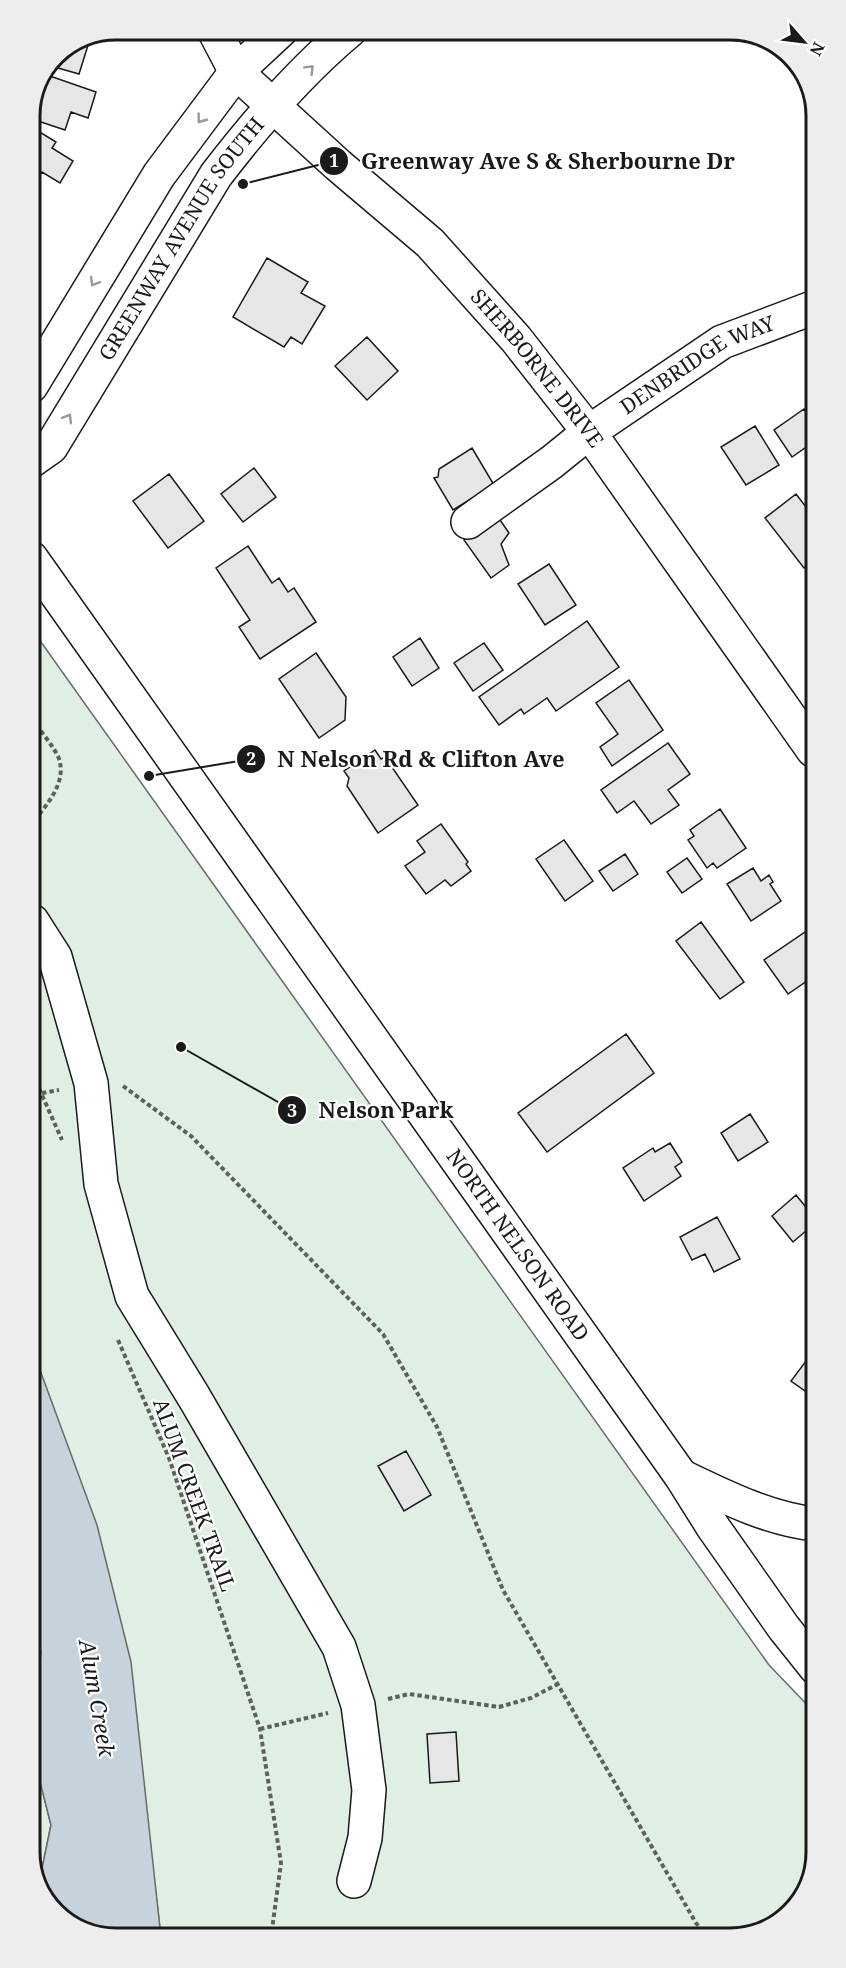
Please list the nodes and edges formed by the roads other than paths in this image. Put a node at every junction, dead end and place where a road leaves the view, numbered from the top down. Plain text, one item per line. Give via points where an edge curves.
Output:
1 (219, 40) edge
2 (270, 40) edge
3 (340, 40) edge
4 (236, 72) junction
5 (273, 106) junction
6 (806, 310) edge
7 (41, 370) edge
8 (589, 432) junction
9 (41, 454) edge
10 (468, 522) dead end
11 (41, 572) edge
12 (806, 740) edge
13 (41, 934) edge
14 (681, 1476) junction
15 (806, 1523) edge
16 (806, 1656) edge
17 (354, 1881) dead end

1 - 4 street, SHERBORNE DRIVE
2 - 4 street
5 -> 3 street, GREENWAY AVENUE SOUTH
4 - 5 street, SHERBORNE DRIVE
4 -> 7 street via 159,175
5 - 8 street, SHERBORNE DRIVE via 430,243 516,339
9 -> 5 street, GREENWAY AVENUE SOUTH via 51,447 216,175
6 - 8 street, DENBRIDGE WAY via 722,342
8 - 10 street, DENBRIDGE WAY
8 - 12 street, SHERBORNE DRIVE
11 - 14 street, NORTH NELSON ROAD
13 - 17 street via 55,957 91,1083 101,1184 132,1296 339,1647 358,1706 369,1790 365,1838
14 - 15 street via 740,1503
14 - 16 street, NORTH NELSON ROAD

